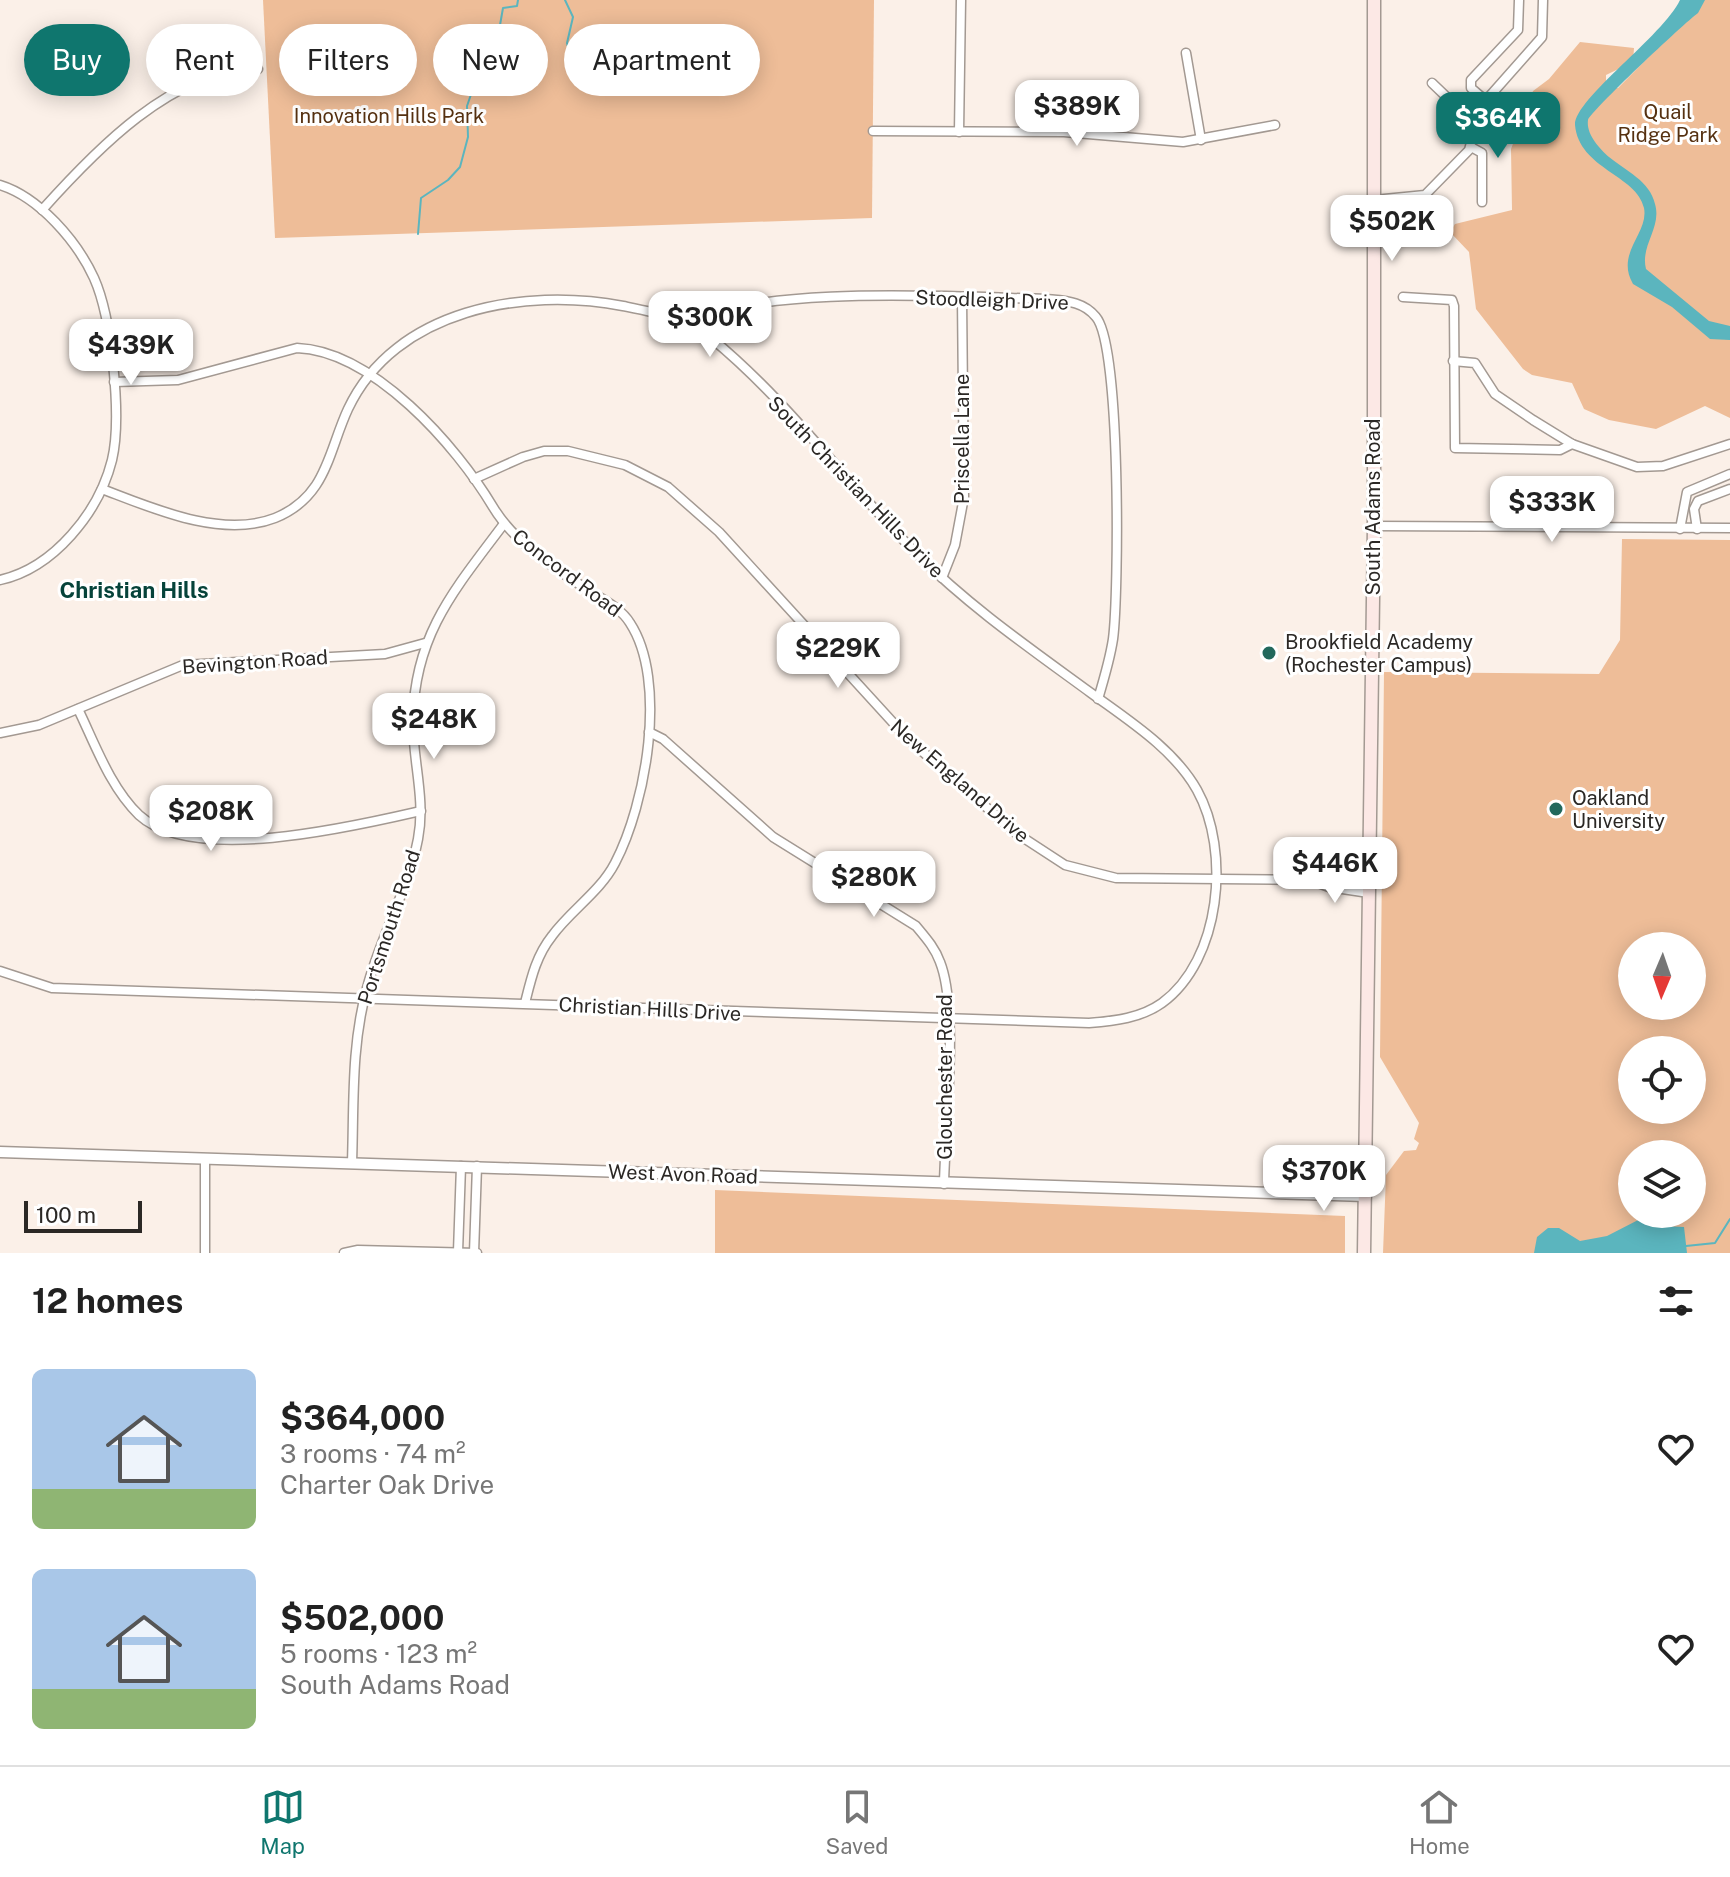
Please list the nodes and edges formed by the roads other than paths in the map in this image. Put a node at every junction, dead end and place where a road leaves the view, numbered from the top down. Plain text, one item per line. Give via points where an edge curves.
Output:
1 (961, 0) edge
2 (1374, 0) edge
3 (1519, 0) edge
4 (1543, 0) edge
5 (1186, 53) dead end
6 (1432, 83) dead end
7 (176, 96) edge
8 (1485, 100) junction
9 (1479, 111) junction
10 (1275, 125) dead end
11 (873, 131) dead end
12 (959, 132) junction
13 (1201, 140) junction
14 (1471, 147) junction
15 (0, 185) edge
16 (1374, 200) junction
17 (1482, 202) dead end
18 (42, 210) junction
19 (1403, 297) dead end
20 (962, 298) junction
21 (696, 327) junction
22 (1453, 361) junction
23 (369, 375) junction
24 (114, 382) junction
25 (1572, 444) junction
26 (1730, 444) edge
27 (1730, 474) edge
28 (474, 479) junction
29 (102, 489) junction
30 (1730, 489) edge
31 (503, 525) junction
32 (1374, 526) junction
33 (1730, 528) edge
34 (1680, 529) junction
35 (1697, 529) junction
36 (942, 578) junction
37 (0, 580) edge
38 (425, 643) junction
39 (1098, 699) junction
40 (78, 709) junction
41 (649, 732) junction
42 (0, 733) edge
43 (421, 811) junction
44 (1369, 874) junction
45 (1309, 880) junction
46 (1215, 881) junction
47 (1369, 893) junction
48 (0, 971) edge
49 (364, 1000) junction
50 (525, 1003) junction
51 (949, 1020) junction
52 (0, 1152) edge
53 (205, 1159) junction
54 (352, 1163) junction
55 (461, 1166) junction
56 (477, 1166) junction
57 (944, 1184) junction
58 (1366, 1196) junction
59 (458, 1252) edge
60 (205, 1253) edge
61 (344, 1253) edge
62 (476, 1253) edge
63 (1364, 1253) edge

1 - 12 street
2 - 16 main road, South Adams Road
3 - 8 street via 1518,30 1471,80 1471,88
4 - 8 street via 1542,37
5 - 13 street
6 - 9 street via 1456,106
7 - 18 street via 137,116
8 - 9 street
9 - 14 street
10 - 13 street
11 - 12 street
12 - 13 street
14 - 16 street via 1425,195
14 - 17 street via 1482,153
15 - 18 street
16 - 32 main road, South Adams Road
18 - 24 street via 94,278
19 - 22 street via 1452,300
20 - 21 street, Stoodleigh Drive via 810,297 728,310
20 - 36 street, Priscella Lane via 964,497
20 - 39 street, Stoodleigh Drive via 1077,302 1097,317 1103,330 1115,434 1116,600 1113,639
21 - 23 street, South Christian Hills Drive via 596,301 509,304 439,320 404,342
21 - 36 street, South Christian Hills Drive via 765,391
22 - 25 street via 1475,363 1495,394
22 - 25 street via 1455,448 1560,450
23 - 24 street, Concord Road via 333,355 297,348 192,377
23 - 28 street, Concord Road via 425,421
23 - 29 street, South Christian Hills Drive via 346,413 321,482 300,503 271,519 235,523 174,516
24 - 29 street via 116,432
25 - 26 street via 1651,469
27 - 34 street via 1687,492
28 - 31 street, Concord Road
28 - 46 street, New England Drive via 544,451 596,456 650,477 719,532 908,739 1036,848 1065,865 1116,878
29 - 37 street via 82,522 39,564
30 - 35 street via 1698,501
31 - 38 street, Portsmouth Road
31 - 41 street, Concord Road via 627,618 645,648
32 - 34 street
32 - 44 main road, South Adams Road
33 - 35 street
34 - 35 street
36 - 39 street, South Christian Hills Drive
38 - 40 street, Bevington Road via 385,654 183,665
38 - 43 street, Portsmouth Road via 413,718
39 - 46 street, South Christian Hills Drive via 1165,752 1196,789 1212,839
40 - 42 street, Bevington Road
40 - 43 street via 122,793 141,816 173,831 233,839 282,838
41 - 50 street, Concord Road via 640,786 616,862 541,952
41 - 51 street, Glouchester Road via 773,837 916,926 942,965
43 - 49 street, Portsmouth Road via 413,862
44 - 45 street, New England Drive
44 - 47 main road, South Adams Road
45 - 46 street, New England Drive
45 - 47 street, New England Drive
46 - 51 street, Christian Hills Drive via 1204,948 1192,971 1161,1004 1119,1021
47 - 58 main road, South Adams Road
48 - 49 street, Christian Hills Drive via 52,988
49 - 50 street, Christian Hills Drive
49 - 54 street, Portsmouth Road via 355,1065
50 - 51 street, Christian Hills Drive
51 - 57 street, Glouchester Road
52 - 53 street, West Avon Road
53 - 54 street, West Avon Road
53 - 60 street
54 - 55 street, West Avon Road
55 - 56 street, West Avon Road
55 - 59 street
56 - 57 street, West Avon Road
56 - 62 street
57 - 58 street, West Avon Road
58 - 63 main road, South Adams Road
59 - 61 street
59 - 62 street

